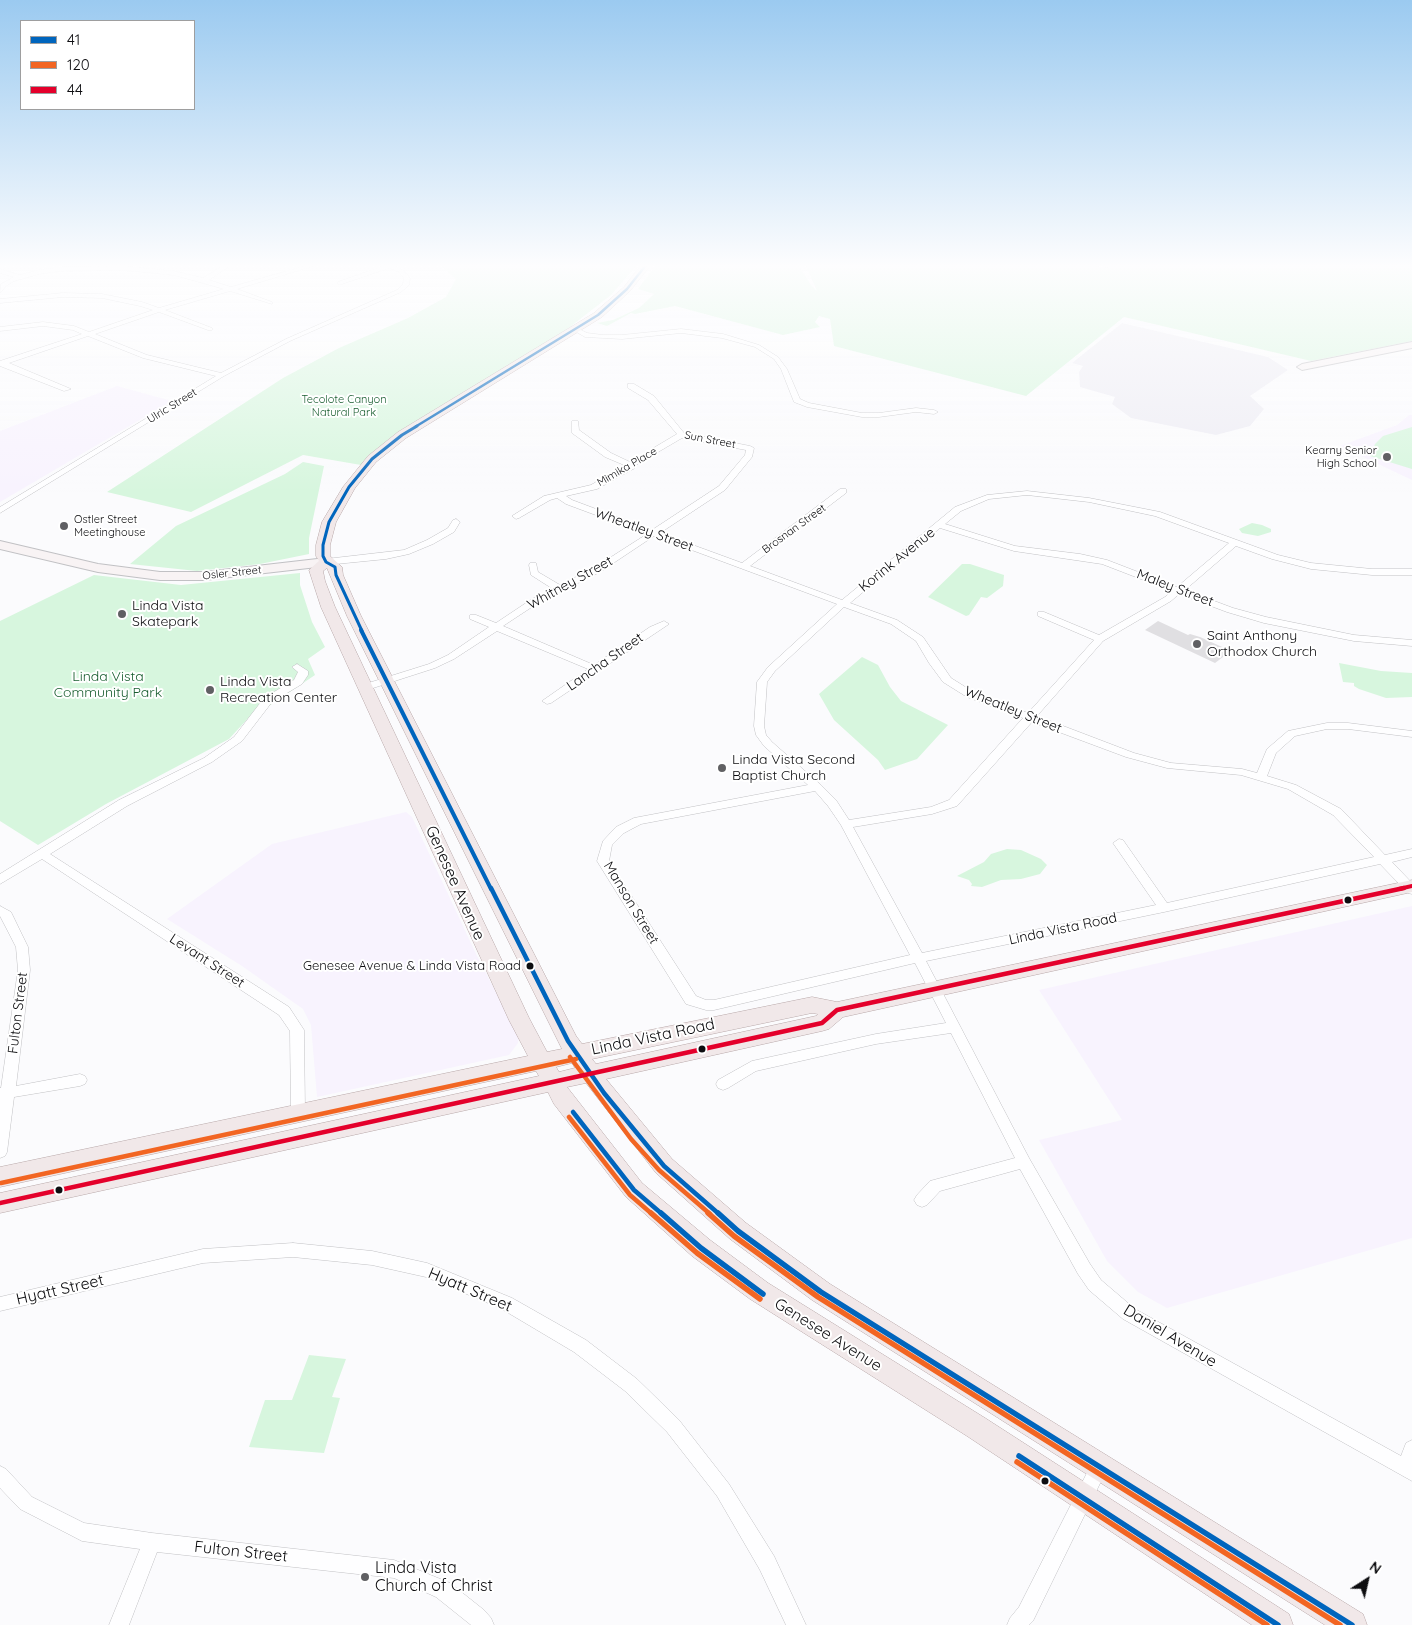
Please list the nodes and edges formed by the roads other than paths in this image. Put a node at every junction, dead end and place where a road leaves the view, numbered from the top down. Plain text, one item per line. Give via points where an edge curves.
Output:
1 (67, 341) edge
2 (104, 341) edge
3 (286, 341) edge
4 (556, 341) edge
5 (742, 341) edge
6 (1412, 345) edge
7 (1, 363) edge
8 (1302, 367) dead end
9 (222, 375) junction
10 (631, 386) dead end
11 (67, 389) dead end
12 (934, 412) dead end
13 (575, 423) dead end
14 (681, 435) junction
15 (750, 448) joint
16 (632, 466) junction
17 (843, 491) dead end
18 (560, 496) junction
19 (0, 511) edge
20 (516, 516) dead end
21 (456, 522) dead end
22 (940, 525) junction
23 (652, 533) junction
24 (1235, 542) junction
25 (0, 545) edge
26 (326, 562) junction
27 (533, 565) dead end
28 (744, 566) junction
29 (1412, 572) edge
30 (558, 588) junction
31 (1179, 590) junction
32 (844, 603) junction
33 (1041, 614) dead end
34 (473, 618) dead end
35 (664, 624) dead end
36 (495, 628) junction
37 (1100, 639) junction
38 (1412, 643) edge
39 (297, 667) dead end
40 (596, 670) junction
41 (386, 681) junction
42 (366, 687) junction
43 (547, 701) dead end
44 (1031, 718) junction
45 (1412, 734) edge
46 (1261, 776) junction
47 (817, 787) junction
48 (846, 824) junction
49 (1119, 843) dead end
50 (1412, 853) edge
51 (42, 854) junction
52 (1382, 859) junction
53 (0, 880) edge
54 (1411, 888) edge
55 (1164, 908) junction
56 (0, 910) edge
57 (918, 958) junction
58 (935, 989) junction
59 (714, 1005) joint
60 (837, 1010) junction
61 (955, 1027) junction
62 (575, 1053) junction
63 (546, 1072) junction
64 (590, 1074) junction
65 (80, 1080) dead end
66 (723, 1084) dead end
67 (4, 1094) edge
68 (298, 1113) junction
69 (0, 1152) edge
70 (1024, 1162) junction
71 (0, 1177) edge
72 (922, 1200) dead end
73 (0, 1203) edge
74 (0, 1304) edge
75 (1412, 1449) edge
76 (1100, 1465) junction
77 (1409, 1471) edge
78 (0, 1474) edge
79 (1084, 1499) junction
80 (152, 1542) junction
81 (119, 1625) edge
82 (484, 1625) edge
83 (796, 1625) edge
84 (1018, 1625) edge
85 (1278, 1625) edge
86 (1352, 1625) edge

1 - 7 street
2 - 9 street via 145,357
3 - 9 street, Ulric Street
4 - 26 main road, Genesee Avenue via 402,435 372,459 349,487 329,522 323,545
5 - 12 street via 776,358 797,400 806,405 862,415 916,410
6 - 8 street
7 - 11 street
9 - 19 street, Ulric Street
10 - 14 street, Sun Street via 651,398
13 - 16 street via 575,430 608,455
14 - 15 street, Sun Street
14 - 16 street, Mimika Place
15 - 23 street, Whitney Street via 749,455 722,488
16 - 18 street, Mimika Place via 594,487
17 - 28 street, Brosnan Street
18 - 20 street, Mimika Place via 547,498
18 - 23 street, Wheatley Street
21 - 26 street, Osler Street via 451,530 406,552
22 - 24 street, Korink Avenue via 967,504 987,497 1027,493 1113,504 1175,520
22 - 31 street, Maley Street via 1014,548 1104,562
22 - 32 street, Korink Avenue
23 - 28 street, Wheatley Street
23 - 30 street, Whitney Street via 597,570
24 - 29 street, Korink Avenue via 1311,566
24 - 31 street
25 - 26 street, Osler Street via 98,568 160,576 204,576
26 - 41 main road, Genesee Avenue via 335,567 354,616
26 - 42 main road, Genesee Avenue via 316,570 318,581
27 - 30 street via 534,573
28 - 32 street, Wheatley Street
30 - 36 street, Whitney Street
31 - 37 street
31 - 38 street, Maley Street via 1264,620 1354,638
32 - 44 street, Wheatley Street via 905,628 920,639 947,680 971,696
32 - 47 street, Korink Avenue via 771,669 762,682 761,735
33 - 37 street
34 - 36 street
35 - 40 street, Lancha Street
36 - 40 street
36 - 41 street, Whitney Street via 451,657
37 - 44 street
39 - 51 street via 303,675 298,682 268,700 238,740 208,760 123,803
40 - 43 street, Lancha Street
41 - 42 street, Whitney Street
41 - 62 main road, Genesee Avenue
42 - 63 main road, Genesee Avenue via 491,962
44 - 46 street, Wheatley Street via 1130,755 1171,766
44 - 48 street via 953,803 932,810
45 - 46 street via 1348,726 1327,726 1292,733 1271,751
46 - 52 street, Wheatley Street via 1311,796 1337,812
47 - 48 street, Korink Avenue
47 - 59 street, Manson Street via 638,821 620,830 607,844 603,861 690,1000
48 - 57 street, Korink Avenue
49 - 55 street
50 - 52 street, Linda Vista Road
51 - 53 street
51 - 68 street, Levant Street via 284,1011 297,1030
52 - 54 street, Wheatley Street
52 - 55 street, Linda Vista Road
54 - 58 main road, Linda Vista Road
55 - 57 street, Linda Vista Road
56 - 67 street, Fulton Street via 7,916 22,947 24,970
57 - 58 street, Korink Avenue
57 - 59 street, Linda Vista Road
58 - 60 main road, Linda Vista Road
58 - 61 street, Daniel Avenue
60 - 62 main road, Linda Vista Road via 812,1005
60 - 64 main road, Linda Vista Road via 822,1023
61 - 66 street via 876,1039 752,1066
61 - 70 street, Daniel Avenue
62 - 63 main road, Linda Vista Road
62 - 64 main road, Genesee Avenue
63 - 64 main road, Linda Vista Road
63 - 68 main road, Linda Vista Road
63 - 73 main road, Linda Vista Road
63 - 79 main road, Genesee Avenue via 634,1190 701,1248 759,1291
64 - 76 main road, Genesee Avenue via 664,1166 738,1231 821,1292
65 - 67 street
67 - 69 street, Fulton Street
68 - 71 main road, Linda Vista Road
70 - 72 street via 935,1186
70 - 77 street, Daniel Avenue via 1095,1285 1129,1314
74 - 83 street, Hyatt Street via 203,1256 294,1250 372,1258 427,1270 506,1303 580,1346 631,1385 673,1426 723,1490 767,1563
75 - 77 street
76 - 79 street
76 - 86 main road, Genesee Avenue
78 - 80 street, Fulton Street via 26,1503 82,1532
79 - 84 street
79 - 85 main road, Genesee Avenue
80 - 81 street
80 - 82 street, Fulton Street via 394,1569 443,1590

